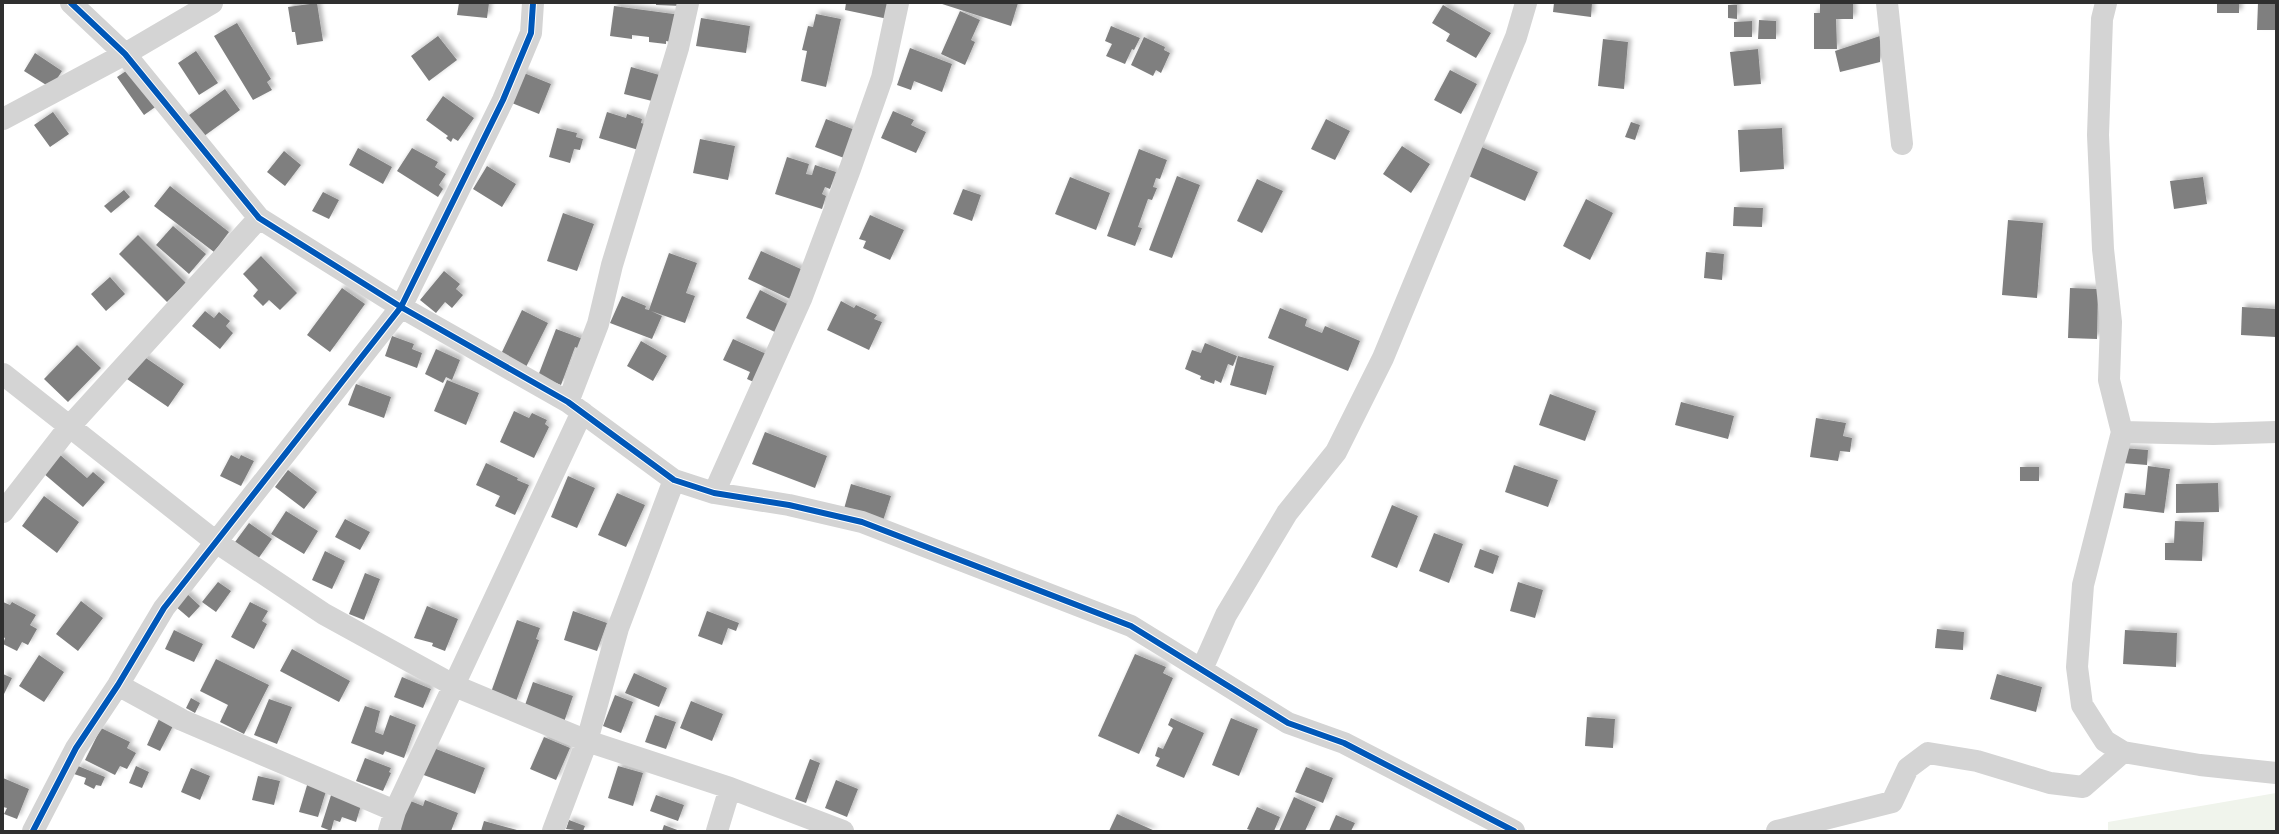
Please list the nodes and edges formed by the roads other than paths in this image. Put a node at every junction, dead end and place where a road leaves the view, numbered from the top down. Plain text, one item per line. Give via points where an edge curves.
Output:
1 (71, 3) edge
2 (212, 3) edge
3 (533, 3) edge
4 (688, 3) edge
5 (898, 3) edge
6 (1526, 3) edge
7 (1886, 3) edge
8 (2106, 3) edge
9 (125, 54) junction
10 (3, 119) edge
11 (1902, 144) dead end
12 (259, 218) junction
13 (400, 307) junction
14 (3, 374) edge
15 (575, 407) junction
16 (69, 427) junction
17 (2122, 432) junction
18 (2276, 432) edge
19 (674, 480) junction
20 (714, 493) junction
21 (3, 512) edge
22 (216, 542) junction
23 (1202, 669) junction
24 (118, 685) junction
25 (455, 686) junction
26 (587, 741) junction
27 (2123, 752) junction
28 (2276, 773) edge
29 (730, 788) junction
30 (392, 821) edge
31 (33, 831) edge
32 (553, 831) edge
33 (717, 831) edge
34 (843, 831) edge
35 (1514, 831) edge
36 (1776, 831) edge

1 - 9 street
2 - 9 street
3 - 13 street via 531,33 505,93
4 - 15 street via 678,48 612,265
5 - 20 street via 882,78 850,169 801,299
6 - 23 street via 1516,37 1383,358 1336,452 1286,513 1226,615
7 - 11 street
8 - 17 street via 2102,19 2098,135 2103,249 2111,322 2109,380
9 - 10 street
9 - 12 street
12 - 13 street
12 - 16 street
13 - 15 street
13 - 22 street
14 - 16 street
15 - 19 street
15 - 25 street
16 - 21 street
16 - 22 street
17 - 18 street
17 - 27 street via 2083,585 2077,667 2082,704 2105,741
19 - 20 street
19 - 26 street via 618,628
20 - 23 street via 790,505 862,522 1131,626
22 - 24 street via 164,608
22 - 25 street via 324,614
23 - 35 street via 1288,722 1344,743
24 - 30 street via 182,720
24 - 31 street via 76,748
25 - 26 street
25 - 30 street
26 - 29 street
26 - 32 street
27 - 28 street via 2200,765
27 - 36 street via 2083,787 2050,783 1977,761 1928,753 1908,768 1892,802
29 - 33 street
29 - 34 street

